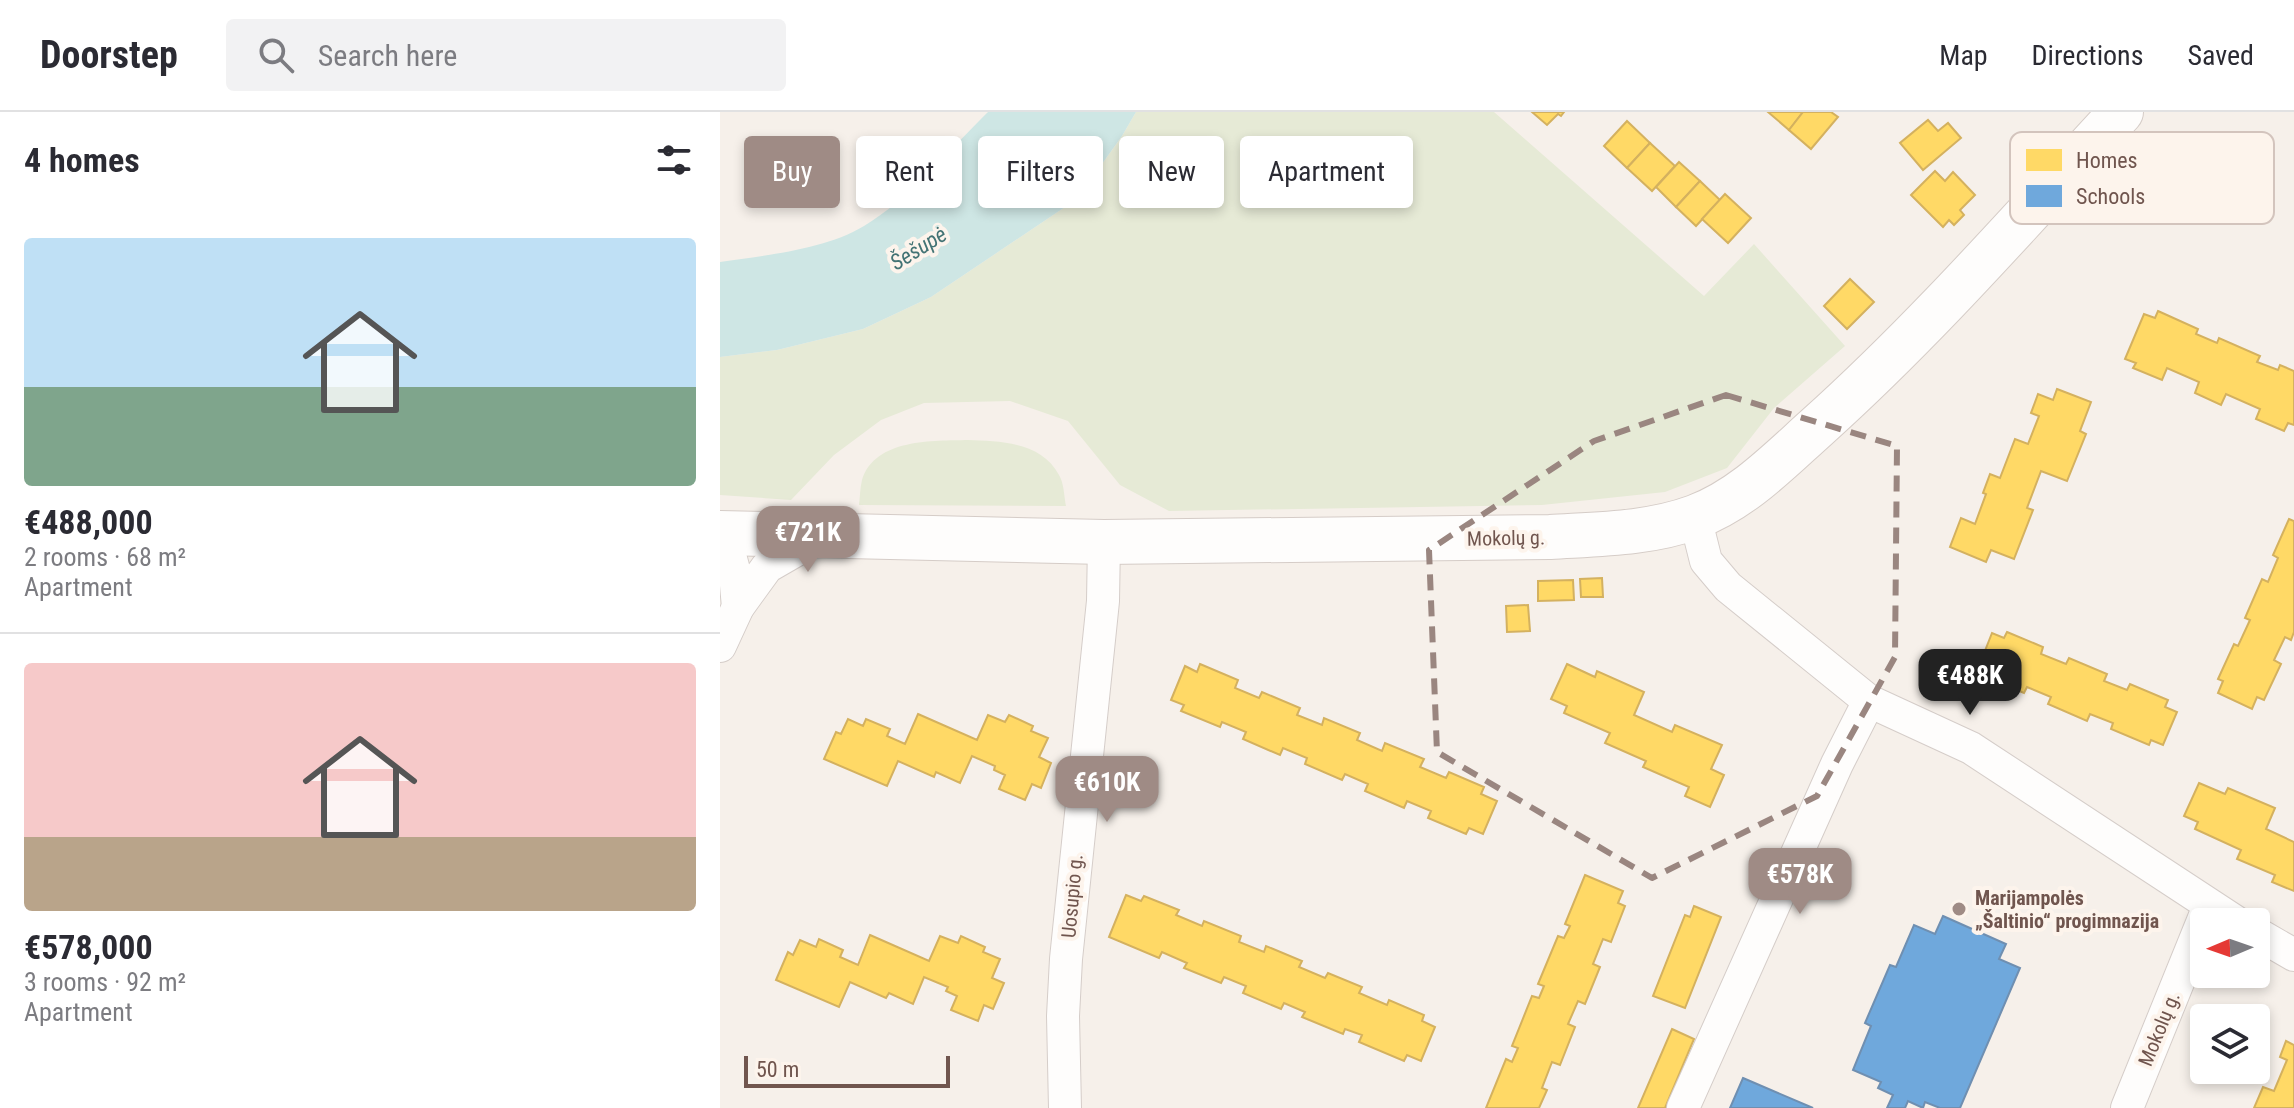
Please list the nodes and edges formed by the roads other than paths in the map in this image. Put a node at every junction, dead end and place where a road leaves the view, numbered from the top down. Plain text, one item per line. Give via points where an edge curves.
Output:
1 (2121, 112) edge
2 (2102, 132) edge
3 (2015, 224) edge
4 (1695, 517) junction
5 (820, 536) junction
6 (721, 537) edge
7 (1104, 542) junction
8 (738, 607) junction
9 (720, 646) edge
10 (1869, 701) junction
11 (2214, 908) edge
12 (2270, 941) edge
13 (2294, 955) edge
14 (2190, 981) edge
15 (1065, 1108) edge
16 (1683, 1108) edge
17 (2127, 1108) edge

1 - 2 main road, Mokolų g.
3 - 4 main road, Mokolų g. via 1854,393 1762,477
4 - 7 main road, Mokolų g. via 1621,532 1550,537
4 - 10 street via 1706,561 1728,587
5 - 6 main road, Mokolų g.
5 - 7 main road, Mokolų g.
5 - 8 street via 767,567
6 - 8 street via 735,574
7 - 15 street, Uosupio g. via 1103,601 1066,959
8 - 9 street
10 - 11 street via 1971,748
10 - 16 street
12 - 13 street
14 - 17 street, Mokolų g.

